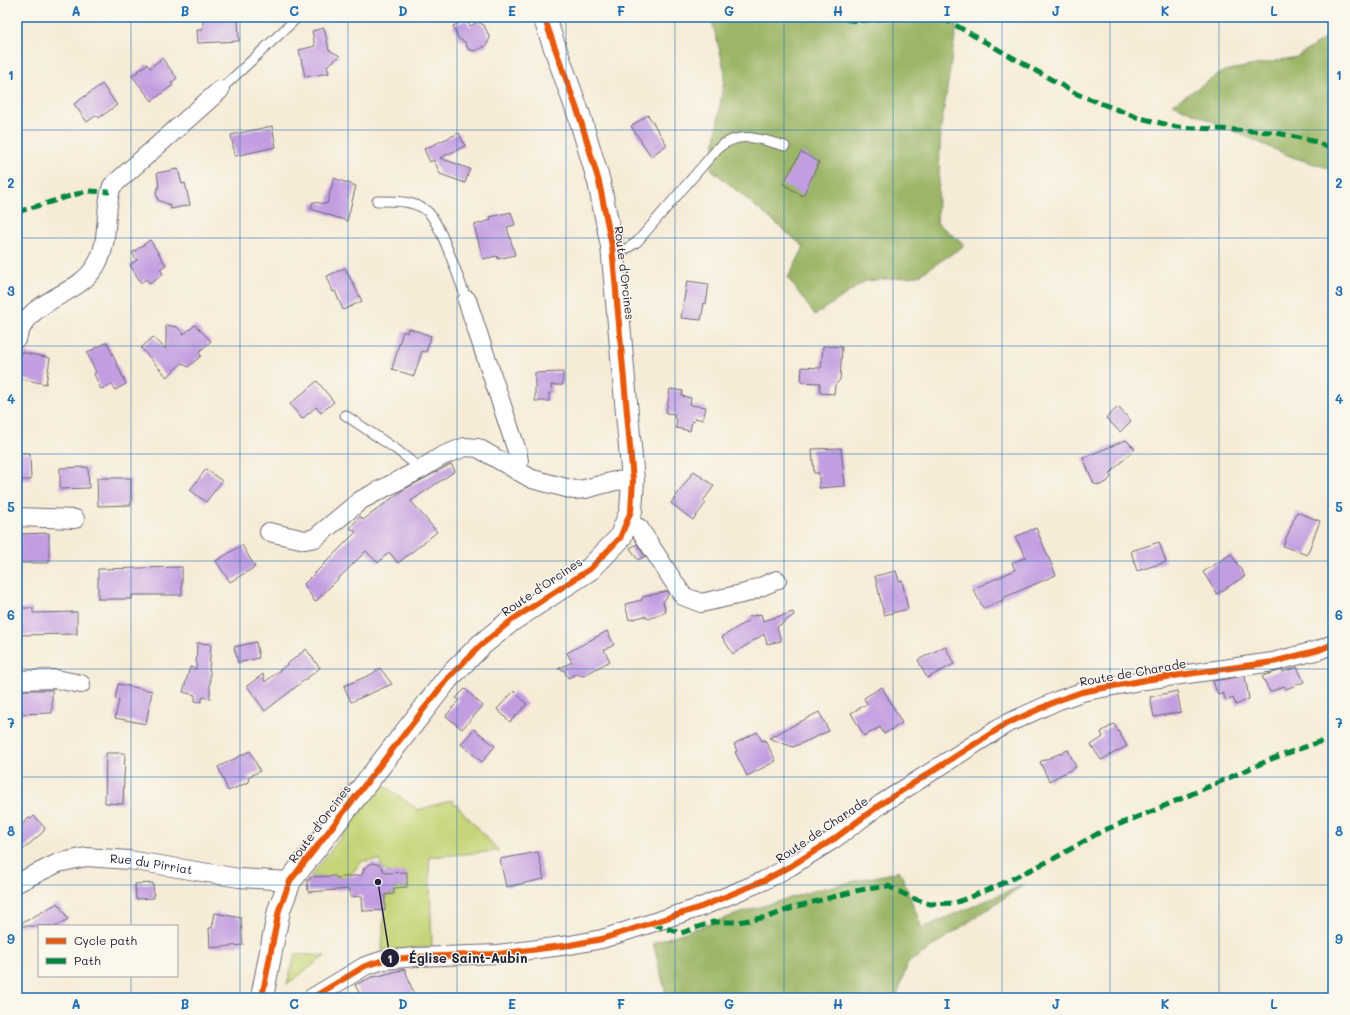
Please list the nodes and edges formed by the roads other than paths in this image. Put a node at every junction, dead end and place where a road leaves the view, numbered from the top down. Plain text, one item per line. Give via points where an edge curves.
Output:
1 (298, 17) edge
2 (544, 17) edge
3 (220, 90) joint
4 (785, 146) dead end
5 (377, 201) dead end
6 (613, 252) junction
7 (466, 300) joint
8 (17, 338) edge
9 (345, 416) dead end
10 (421, 469) junction
11 (518, 471) junction
12 (633, 480) junction
13 (17, 517) edge
14 (75, 519) dead end
15 (627, 522) junction
16 (269, 532) dead end
17 (777, 580) dead end
18 (1333, 644) edge
19 (17, 680) edge
20 (81, 684) dead end
21 (290, 881) junction
22 (17, 883) edge
23 (263, 998) edge
24 (312, 998) edge

1 - 3 lane
2 - 6 main road, Route d'Orcines via 580,118 597,177
3 - 8 street via 118,179 110,192 105,237 95,267 72,287 31,313
4 - 6 lane via 750,137 741,137 724,143 637,242 626,249
5 - 7 lane via 399,201 416,205 428,212 447,247
6 - 12 main road, Route d'Orcines
7 - 11 street via 517,451
9 - 10 lane
10 - 11 street via 442,456 465,446 472,446
10 - 16 street via 361,500 321,534 309,540
11 - 12 street via 532,479 574,490
12 - 15 main road, Route d'Orcines via 633,499
13 - 14 street
15 - 17 street via 639,528 683,596 701,603 746,593
15 - 21 main road, Route d'Orcines via 620,538 590,569 512,620 481,645 448,678
18 - 24 street, Route de Charade via 1273,662 1146,680 1082,692 1059,700 1006,724 881,804 791,866 752,886 681,914 602,939 570,945 498,954 384,960 365,966
19 - 20 street via 56,679
21 - 22 street, Rue du Pirriat via 239,878 129,860 86,857 58,863
21 - 23 main road, Route d'Orcines via 279,910

